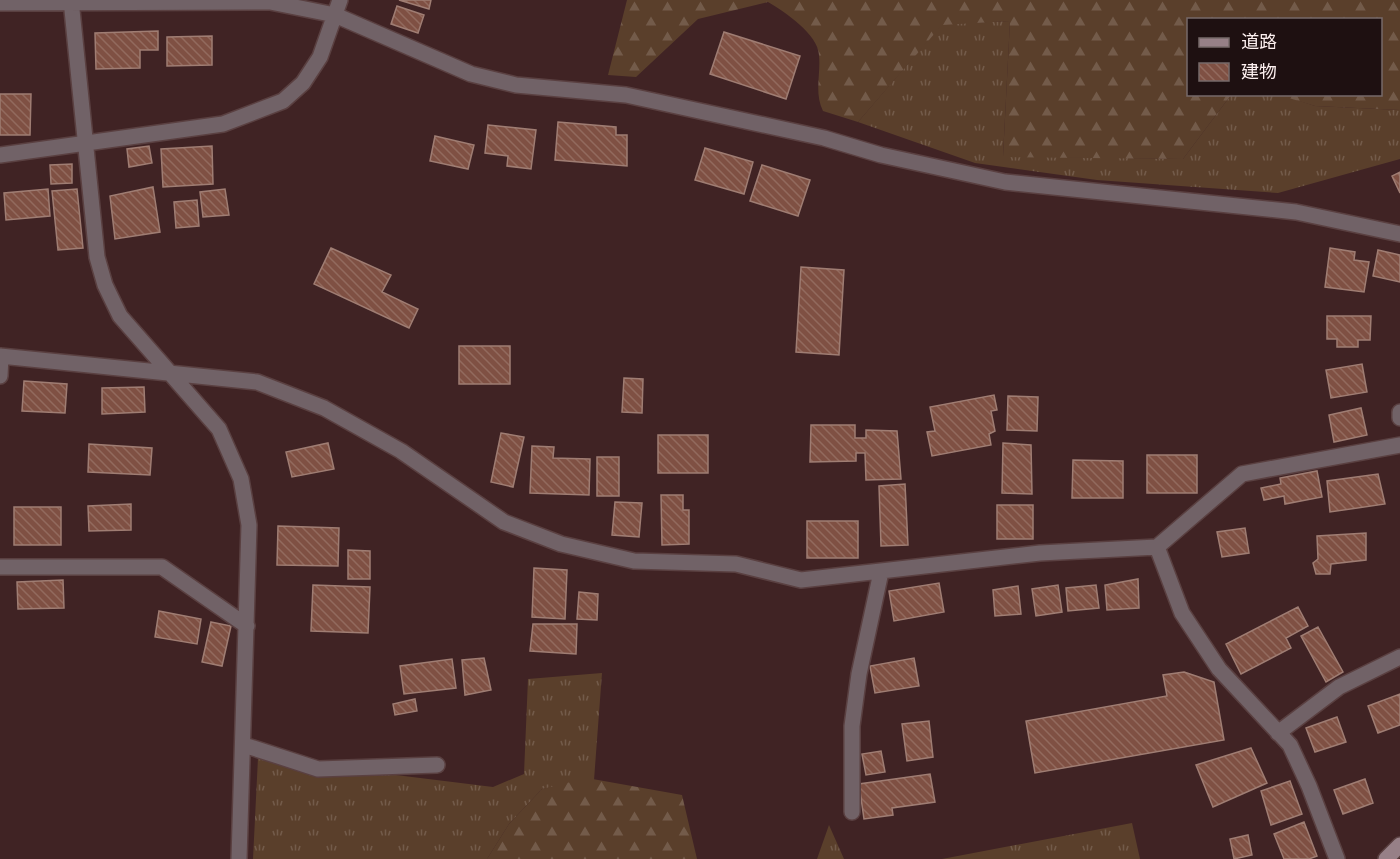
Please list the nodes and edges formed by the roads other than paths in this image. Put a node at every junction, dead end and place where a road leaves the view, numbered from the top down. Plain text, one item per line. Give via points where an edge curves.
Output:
1 (340, 0) edge
2 (71, 2) edge
3 (0, 3) edge
4 (334, 15) junction
5 (84, 143) junction
6 (0, 155) edge
7 (1400, 234) edge
8 (0, 356) edge
9 (171, 374) junction
10 (0, 375) edge
11 (1400, 412) edge
12 (1400, 418) edge
13 (1400, 445) edge
14 (1157, 547) junction
15 (0, 567) edge
16 (881, 572) junction
17 (247, 626) junction
18 (1400, 657) edge
19 (1278, 733) junction
20 (244, 745) junction
21 (436, 765) dead end
22 (852, 812) dead end
23 (1400, 845) edge
24 (239, 859) edge
25 (1337, 859) edge
26 (1386, 859) edge

1 - 4 street
2 - 3 street
2 - 4 street via 270,2
2 - 5 street
4 - 5 street via 320,57 303,83 283,101 224,124
4 - 7 street via 471,74 516,85 626,95 1005,182 1296,212
5 - 6 street
5 - 9 street via 97,257 105,285 120,316
8 - 9 street
8 - 10 street
9 - 16 street via 257,382 294,394 401,451 504,522 561,544 633,561 736,564 801,580
9 - 17 street via 219,429 242,479 249,525
11 - 12 street
13 - 14 street via 1242,474
14 - 16 street via 1040,553
14 - 19 street via 1182,613 1219,669
15 - 17 street via 162,567
16 - 22 street via 852,726
17 - 20 street
18 - 19 street via 1339,687
19 - 25 street via 1290,745
20 - 21 street via 318,769
20 - 24 street
23 - 26 street

